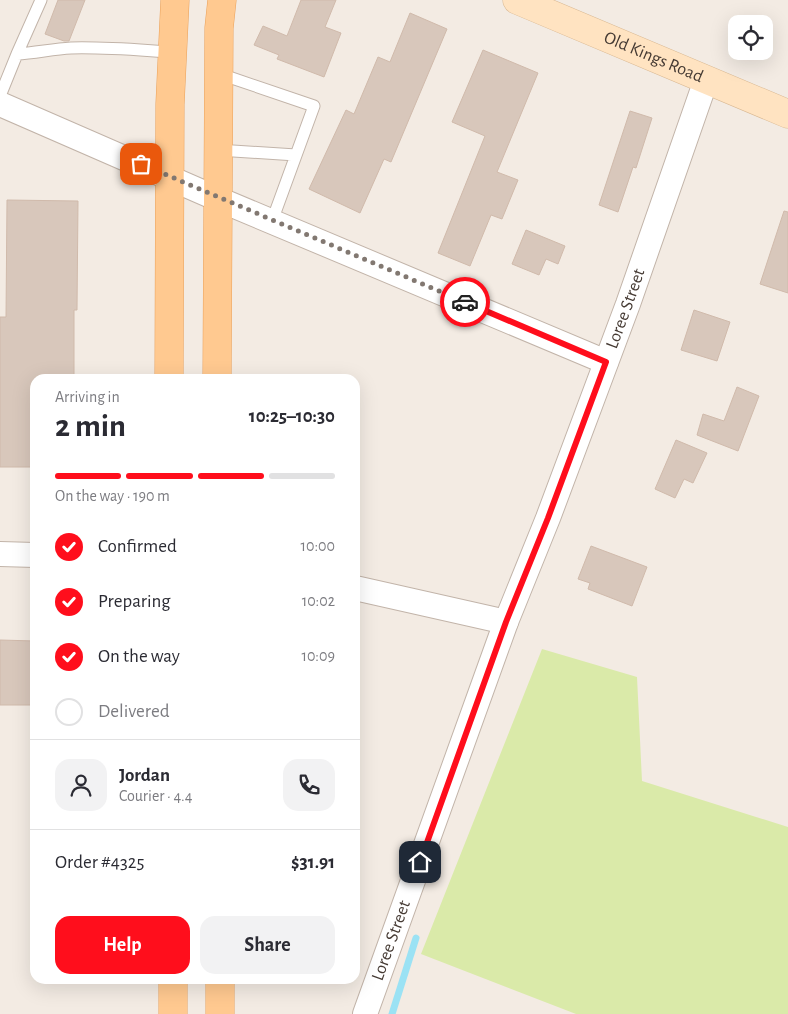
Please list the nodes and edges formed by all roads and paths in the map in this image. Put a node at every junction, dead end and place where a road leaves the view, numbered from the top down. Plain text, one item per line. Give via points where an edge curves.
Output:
1 (41, 0) edge
2 (175, 0) edge
3 (222, 0) edge
4 (517, 0) edge
5 (173, 52) junction
6 (17, 54) junction
7 (218, 74) junction
8 (706, 80) junction
9 (0, 96) edge
10 (0, 104) edge
11 (788, 114) edge
12 (218, 150) junction
13 (296, 155) junction
14 (169, 177) junction
15 (218, 199) junction
16 (272, 221) junction
17 (606, 362) junction
18 (169, 374) edge
19 (217, 374) edge
20 (0, 554) edge
21 (30, 555) edge
22 (360, 589) edge
23 (506, 622) junction
24 (173, 984) edge
25 (220, 984) edge
26 (173, 1014) edge
27 (220, 1014) edge
28 (365, 1014) edge

1 - 6 lane
2 - 5 main road
3 - 7 main road
4 - 8 street, Old Kings Road
5 - 6 lane via 69,48
5 - 14 main road
6 - 9 lane
7 - 12 main road
7 - 13 lane via 314,106
8 - 11 street, Old Kings Road
8 - 17 street, Loree Street
10 - 14 street
12 - 13 lane
12 - 15 main road
13 - 16 lane
14 - 15 street
14 - 18 main road
15 - 16 street
15 - 19 main road
16 - 17 street
17 - 23 street, Loree Street
20 - 21 street
22 - 23 street
23 - 28 street, Loree Street
24 - 26 main road
25 - 27 main road

